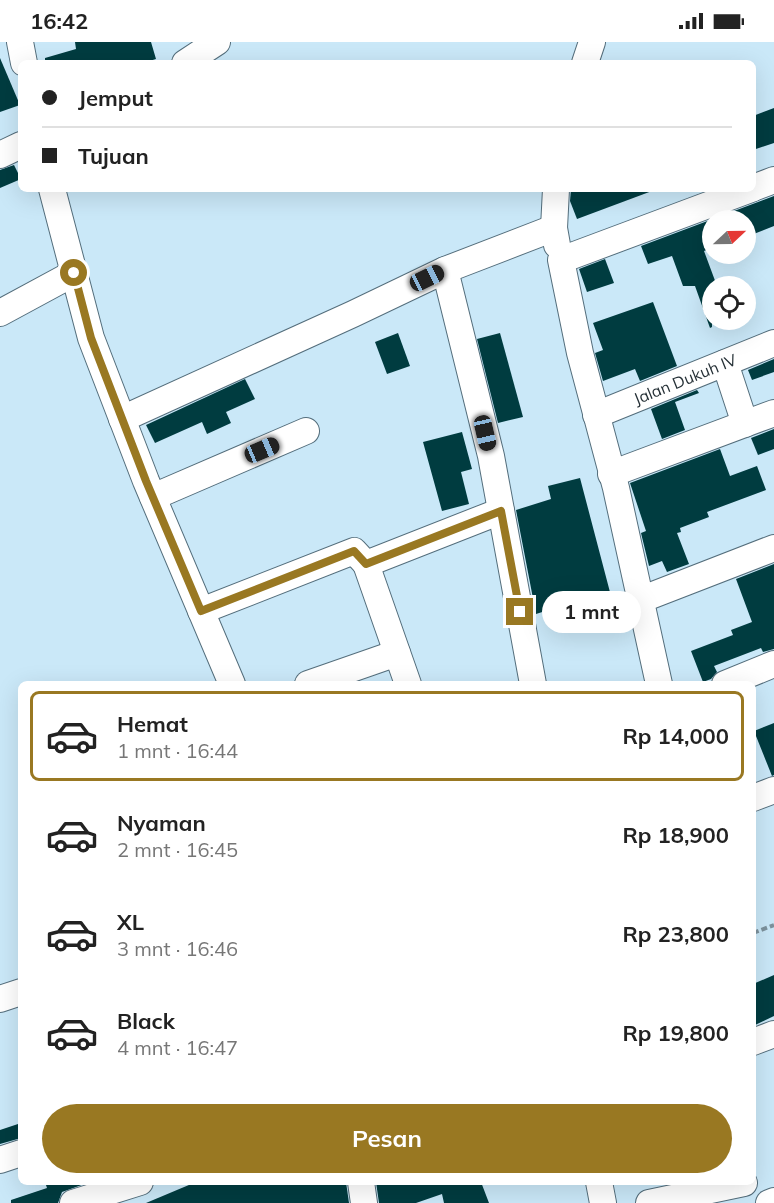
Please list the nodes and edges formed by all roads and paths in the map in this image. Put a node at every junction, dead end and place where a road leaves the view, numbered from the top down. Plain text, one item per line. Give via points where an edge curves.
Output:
1 (20, 42) edge
2 (217, 42) edge
3 (592, 42) edge
4 (23, 60) edge
5 (190, 60) edge
6 (586, 60) edge
7 (18, 146) edge
8 (0, 155) edge
9 (774, 180) edge
10 (756, 187) edge
11 (53, 192) edge
12 (556, 192) edge
13 (744, 192) edge
14 (554, 228) junction
15 (561, 260) junction
16 (445, 270) junction
17 (74, 273) junction
18 (0, 313) edge
19 (774, 342) edge
20 (725, 363) junction
21 (774, 413) edge
22 (596, 415) junction
23 (122, 419) junction
24 (745, 424) junction
25 (306, 431) dead end
26 (611, 474) junction
27 (153, 498) junction
28 (501, 511) junction
29 (774, 548) edge
30 (366, 564) junction
31 (640, 600) junction
32 (201, 611) junction
33 (397, 652) junction
34 (774, 664) edge
35 (231, 681) edge
36 (316, 681) edge
37 (407, 681) edge
38 (532, 681) edge
39 (658, 681) edge
40 (732, 681) edge
41 (774, 790) edge
42 (756, 797) edge
43 (774, 925) edge
44 (756, 932) edge
45 (18, 993) edge
46 (0, 999) edge
47 (774, 1034) edge
48 (756, 1041) edge
49 (18, 1154) edge
50 (0, 1160) edge
51 (130, 1185) edge
52 (361, 1185) edge
53 (600, 1185) edge
54 (745, 1189) edge
55 (774, 1201) edge
56 (73, 1203) edge
57 (364, 1203) edge
58 (603, 1203) edge
59 (650, 1203) edge
60 (768, 1203) edge

1 - 4 street
2 - 5 street
3 - 6 street
7 - 8 street
9 - 10 street
11 - 17 street
12 - 14 street
13 - 15 street
14 - 15 street
14 - 16 street
15 - 22 street
16 - 23 street
16 - 28 street
17 - 18 street
17 - 23 street via 91,338
19 - 20 street, Jalan Dukuh IV
20 - 22 street, Jalan Dukuh IV
20 - 24 street
21 - 24 street
22 - 26 street
23 - 27 street
24 - 26 street
25 - 27 street
26 - 31 street
27 - 32 street
28 - 30 street
28 - 38 street
29 - 31 street
30 - 32 street via 354,551
30 - 33 street
31 - 39 street
32 - 35 street
33 - 36 street
33 - 37 street
34 - 40 street
41 - 42 street
43 - 44 path
45 - 46 street
47 - 48 street
49 - 50 street
51 - 56 street
52 - 57 street
53 - 58 street
54 - 59 street
55 - 60 street

